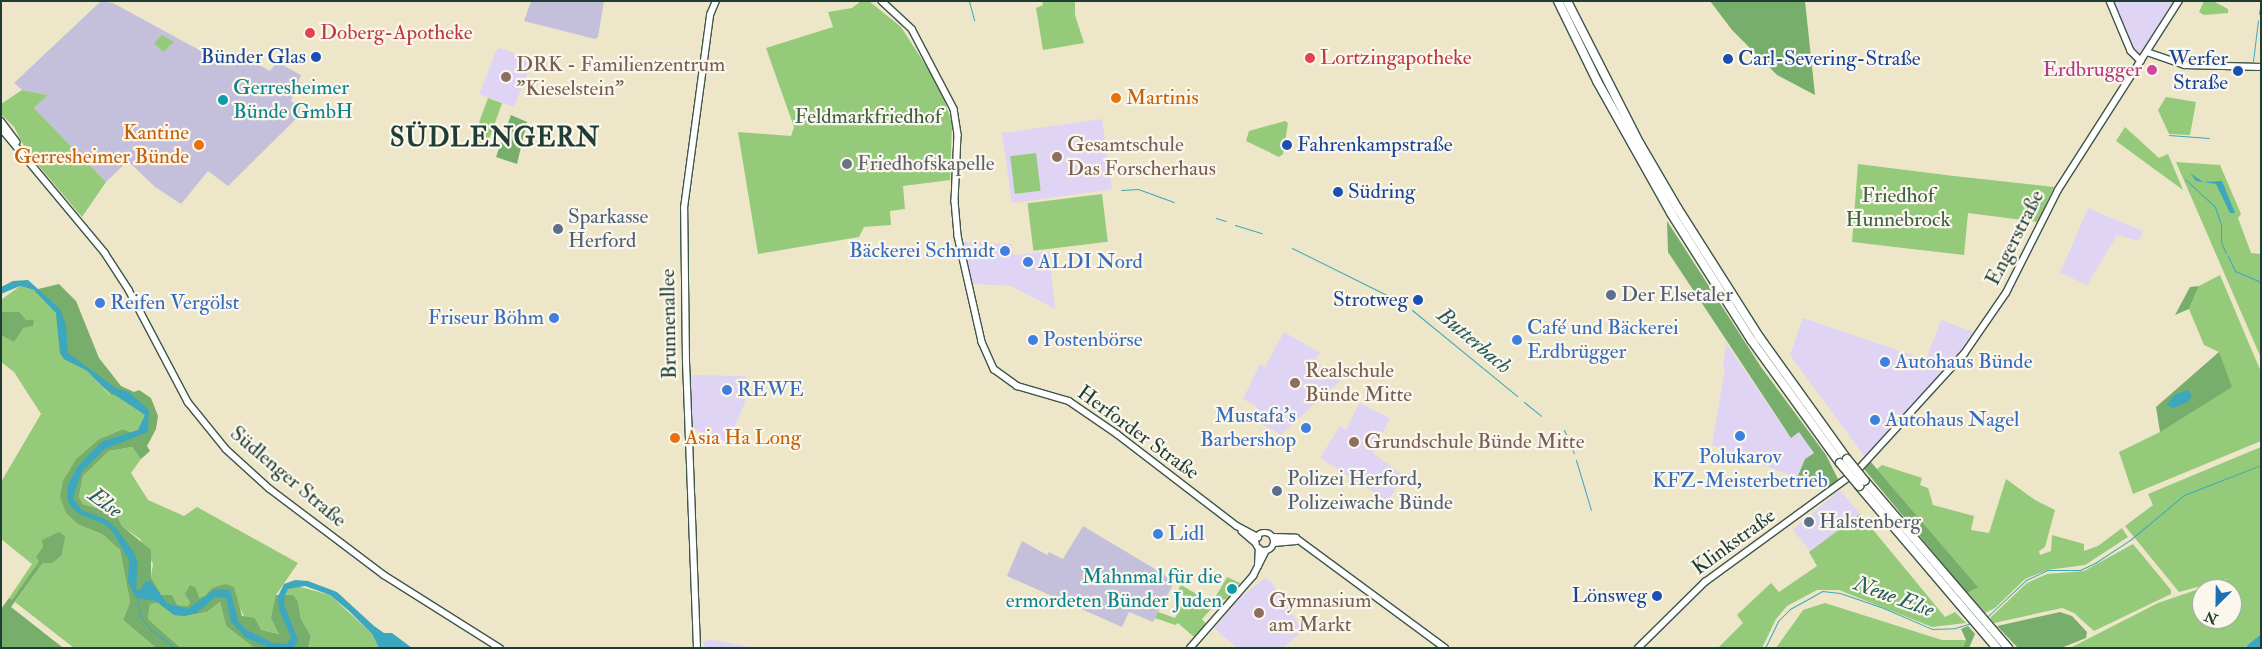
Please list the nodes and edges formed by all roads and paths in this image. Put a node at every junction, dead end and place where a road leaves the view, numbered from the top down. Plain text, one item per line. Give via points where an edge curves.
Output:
1 (716, 1) edge
2 (882, 1) edge
3 (1558, 1) edge
4 (1567, 1) edge
5 (2110, 1) edge
6 (2178, 1) edge
7 (2147, 52) junction
8 (2141, 61) junction
9 (2261, 67) edge
10 (1, 121) edge
11 (1, 128) edge
12 (24, 155) junction
13 (1843, 461) junction
14 (1857, 471) joint
15 (1273, 540) junction
16 (1258, 543) junction
17 (1266, 551) junction
18 (1258, 566) junction
19 (1995, 642) edge
20 (500, 648) edge
21 (697, 648) edge
22 (1190, 648) edge
23 (1445, 648) edge
24 (1638, 648) edge
25 (2008, 648) edge

1 - 21 main road, Brunnenallee via 710,15 684,208 686,362
2 - 16 main road, Herforder Straße via 912,29 954,108 958,135 955,201 958,236 982,342 994,369 1017,386 1069,401 1118,434
3 - 13 highway via 1671,213 1752,341
4 - 13 highway via 1675,204
5 - 8 main road via 2132,51
6 - 7 main road, Engerstraße
7 - 8 main road, Engerstraße
7 - 9 main road via 2184,65
8 - 14 main road, Engerstraße via 2058,190 1985,328
10 - 12 main road, Südlenger Straße
11 - 12 main road, Südlenger Straße
12 - 20 main road, Südlenger Straße via 105,253 129,290 188,402 226,449 270,489 384,574
13 - 19 highway, bridge
14 - 24 main road, Klinkstraße via 1705,582
15 - 16 main road via 1266,533
15 - 17 main road
15 - 23 main road via 1289,536 1301,541
16 - 17 main road, Herforder Straße
16 - 18 main road
17 - 18 main road
18 - 22 main road
19 - 25 highway

